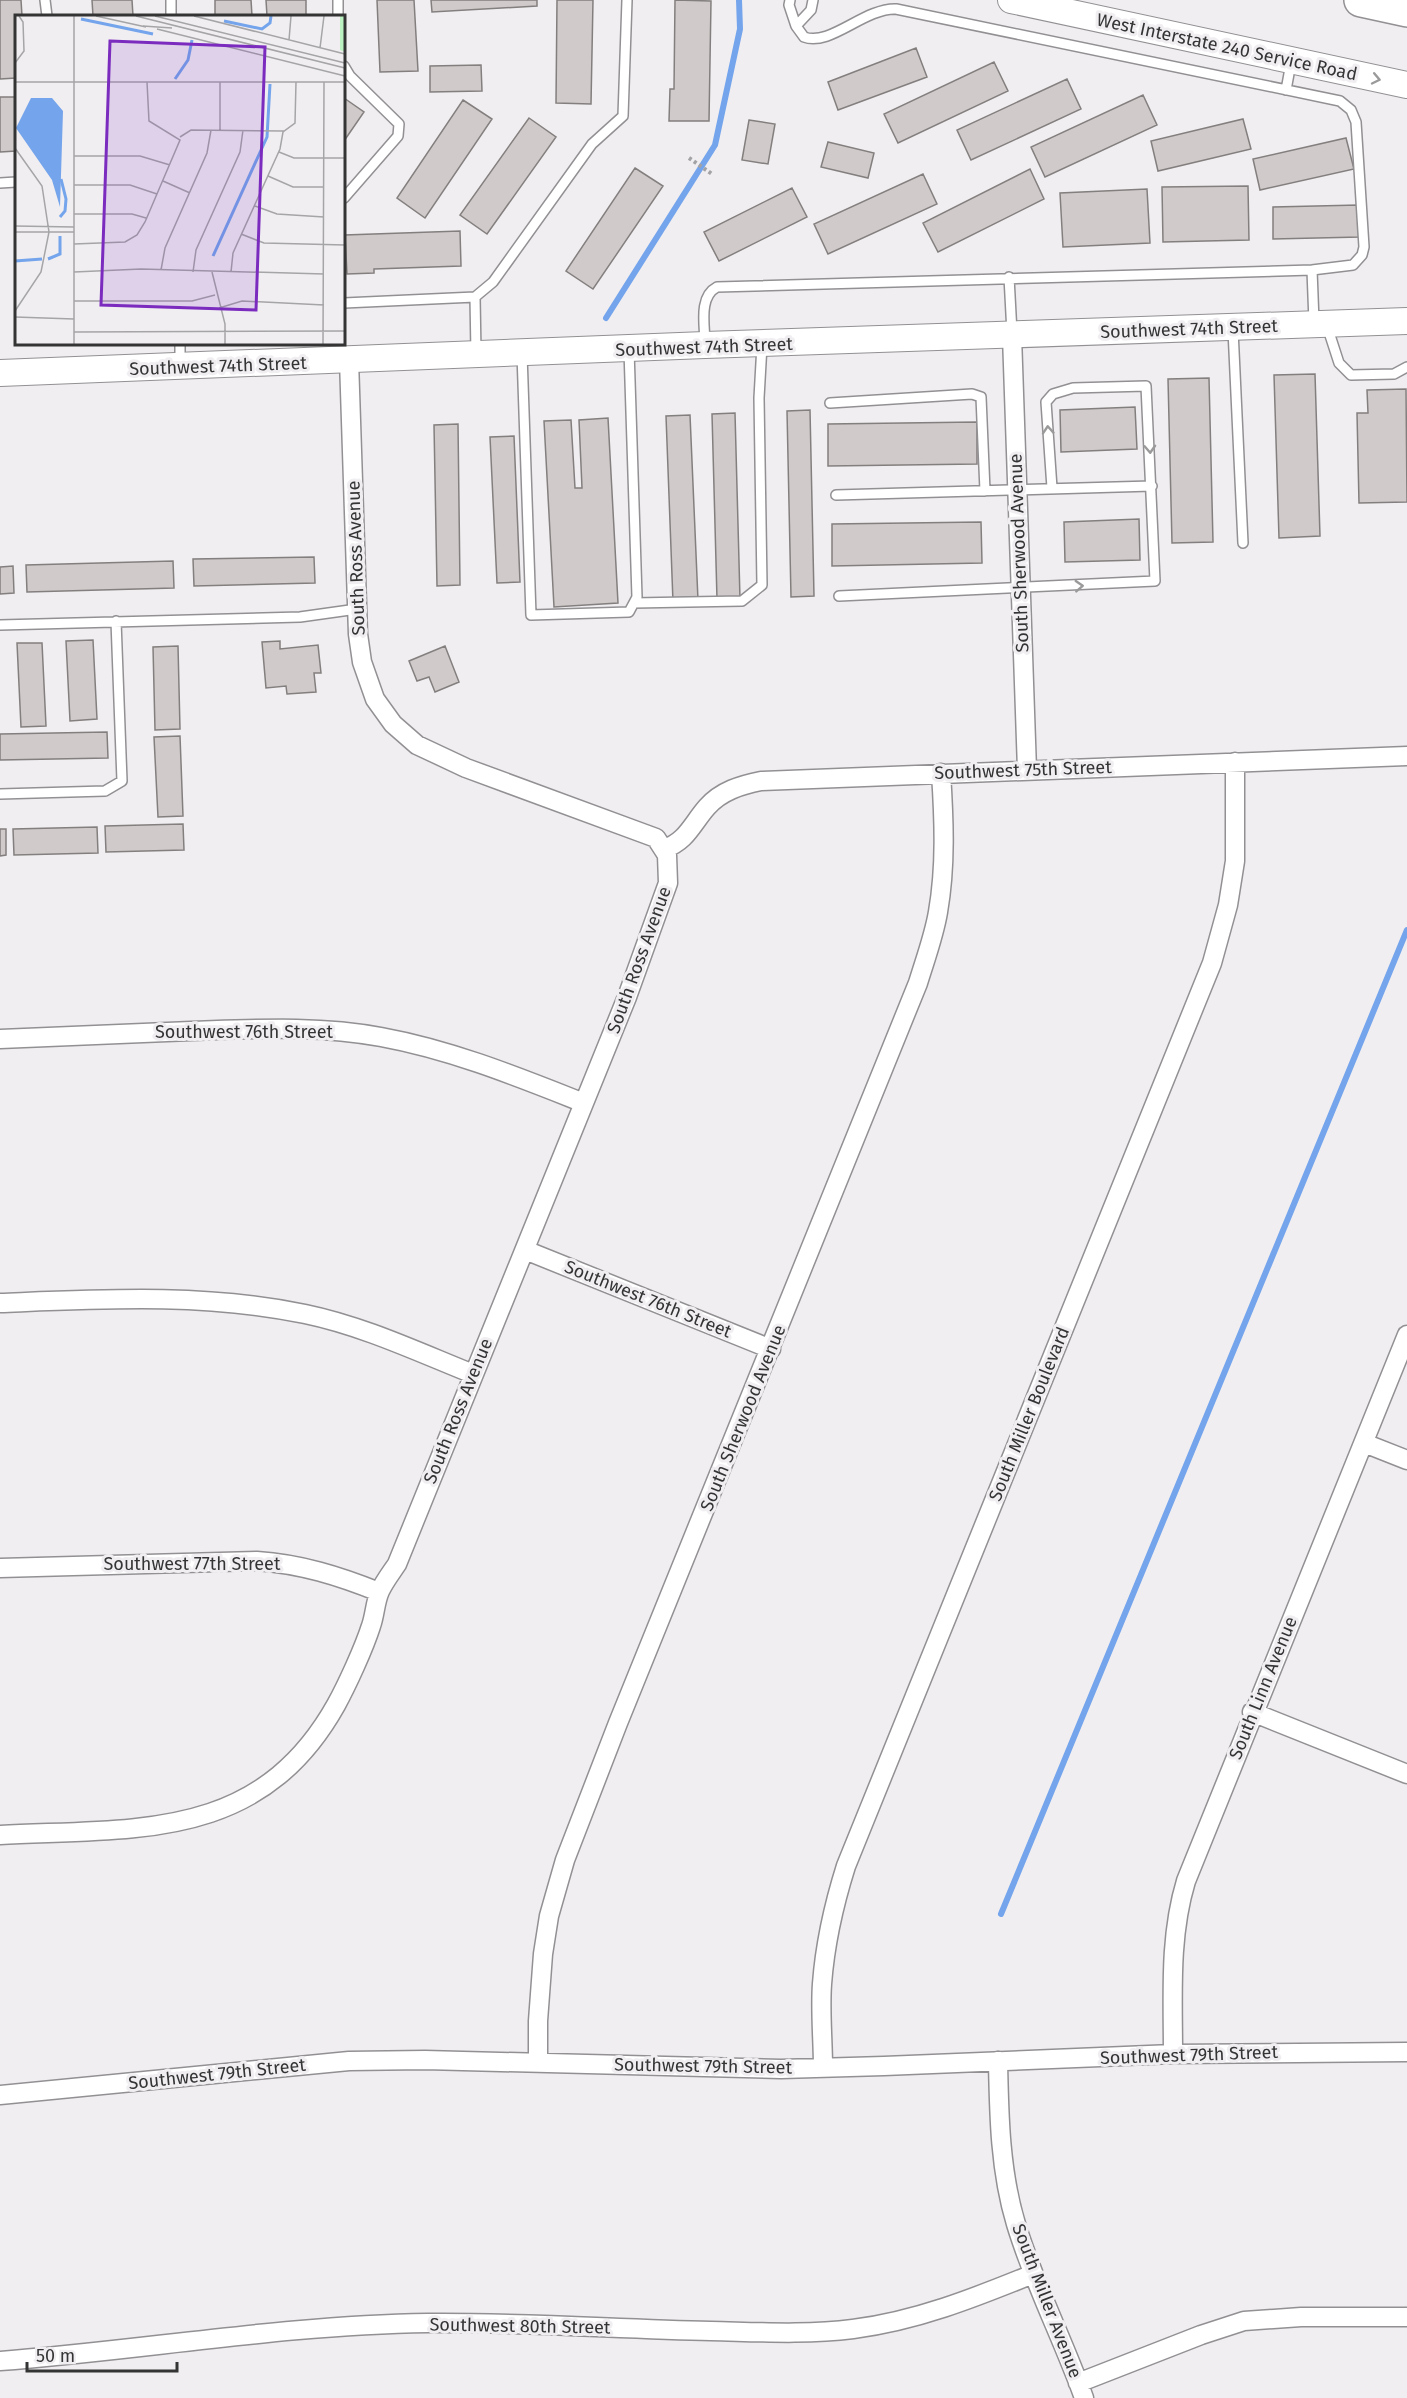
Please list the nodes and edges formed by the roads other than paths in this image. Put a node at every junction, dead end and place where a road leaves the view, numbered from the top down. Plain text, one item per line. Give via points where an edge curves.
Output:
1 (45, 0) edge
2 (627, 0) edge
3 (790, 0) edge
4 (813, 0) edge
5 (1011, 0) edge
6 (1362, 0) edge
7 (1407, 10) edge
8 (47, 15) edge
9 (796, 26) junction
10 (1291, 61) junction
11 (345, 68) edge
12 (1407, 86) edge
13 (1286, 90) junction
14 (15, 182) edge
15 (0, 183) edge
16 (345, 197) edge
17 (1312, 270) junction
18 (1008, 277) junction
19 (475, 297) junction
20 (345, 303) edge
21 (1407, 321) edge
22 (1320, 324) junction
23 (1233, 327) junction
24 (1012, 336) junction
25 (705, 345) junction
26 (762, 345) junction
27 (629, 350) junction
28 (522, 354) junction
29 (180, 355) edge
30 (476, 356) junction
31 (349, 360) junction
32 (1407, 367) edge
33 (0, 373) edge
34 (830, 403) dead end
35 (1152, 486) junction
36 (1052, 488) junction
37 (1017, 490) junction
38 (985, 491) junction
39 (836, 495) dead end
40 (1243, 543) dead end
41 (1021, 589) junction
42 (839, 596) dead end
43 (633, 603) junction
44 (357, 609) junction
45 (116, 621) junction
46 (0, 625) edge
47 (1407, 756) edge
48 (1235, 762) junction
49 (1027, 770) junction
50 (941, 773) junction
51 (0, 794) edge
52 (664, 849) junction
53 (0, 1039) edge
54 (584, 1103) junction
55 (525, 1250) junction
56 (0, 1303) edge
57 (1407, 1335) edge
58 (771, 1348) junction
59 (473, 1374) junction
60 (1364, 1443) junction
61 (1407, 1460) edge
62 (0, 1568) edge
63 (379, 1592) junction
64 (1252, 1712) junction
65 (1407, 1774) edge
66 (0, 1835) edge
67 (1407, 2052) edge
68 (1173, 2054) junction
69 (998, 2061) junction
70 (538, 2062) junction
71 (823, 2068) junction
72 (0, 2095) edge
73 (1033, 2274) junction
74 (1407, 2317) edge
75 (0, 2361) edge
76 (1081, 2390) edge

1 - 8 lane
2 - 19 lane via 623,116 592,144 493,282
3 - 9 lane
4 - 9 lane via 811,10
5 - 10 main road, West Interstate 240 Service Road
6 - 7 highway
9 - 13 lane via 804,37 820,40 876,11 896,9
10 -> 12 main road, West Interstate 240 Service Road
10 - 13 lane
11 - 16 lane via 399,124 398,136
13 - 17 lane via 1346,104 1356,122 1362,255 1353,265
14 - 15 lane
17 - 18 lane
17 - 22 lane
18 - 24 lane
18 - 25 lane via 717,287 705,300
19 - 20 lane
19 - 30 lane
21 - 22 main road, Southwest 74th Street
22 - 23 main road, Southwest 74th Street
22 - 32 lane via 1339,363 1351,375 1394,374
23 - 24 main road, Southwest 74th Street
23 - 40 lane
24 - 26 main road, Southwest 74th Street
24 - 37 street, South Sherwood Avenue
25 - 26 main road, Southwest 74th Street
25 - 27 main road, Southwest 74th Street
26 - 43 lane via 762,585 742,601
27 - 28 main road, Southwest 74th Street
27 - 43 lane via 637,597
28 - 30 main road, Southwest 74th Street
28 - 43 lane via 531,615 629,612
29 - 31 main road, Southwest 74th Street
29 - 33 main road, Southwest 74th Street
30 - 31 main road, Southwest 74th Street
31 - 44 street, South Ross Avenue
34 - 38 lane via 972,394 981,397
35 - 36 lane
36 -> 35 lane via 1046,402 1053,394 1073,388 1146,386
41 -> 35 lane via 1155,581
36 - 37 lane
37 - 38 lane
37 - 41 street, South Sherwood Avenue
38 - 39 lane
41 - 42 lane
41 - 49 street, South Sherwood Avenue
44 - 45 lane via 300,617
44 - 52 street, South Ross Avenue via 368,682 381,709 405,736 447,761 650,835
45 - 46 lane
45 - 51 lane via 122,781 105,791
47 - 48 street, Southwest 75th Street
48 - 49 street, Southwest 75th Street
48 - 71 street, South Miller Boulevard via 1235,861 1212,963 846,1866 824,1964
49 - 50 street, Southwest 75th Street
50 - 52 street, Southwest 75th Street via 746,784 720,796 684,838
50 - 58 street, South Sherwood Avenue via 941,892 924,964
52 - 54 street, South Ross Avenue via 669,864 668,883
53 - 54 street, Southwest 76th Street via 246,1029 346,1032 424,1046 476,1061
54 - 55 street, South Ross Avenue
55 - 58 street, Southwest 76th Street
55 - 59 street, South Ross Avenue
56 - 59 street via 167,1298 263,1307 345,1325
57 - 60 street, South Linn Avenue
58 - 70 street, South Sherwood Avenue via 565,1860 543,1954
59 - 63 street, South Ross Avenue via 397,1564
60 - 61 street
60 - 64 street, South Linn Avenue
62 - 63 street, Southwest 77th Street via 257,1561 324,1572
63 - 66 street, South Ross Avenue via 371,1627 337,1703 303,1754 264,1786 222,1810 170,1824
64 - 65 street
64 - 68 street, South Linn Avenue via 1180,1901 1173,1951
67 - 68 street, Southwest 79th Street
68 - 69 street, Southwest 79th Street
69 - 71 street, Southwest 79th Street
69 - 73 street, South Miller Avenue via 1005,2175 1015,2222
70 - 71 street, Southwest 79th Street
70 - 72 street, Southwest 79th Street via 349,2061
73 - 75 street, Southwest 80th Street via 919,2316 826,2332 395,2324
73 - 76 street, South Miller Avenue
74 - 76 street via 1245,2321 1210,2332

